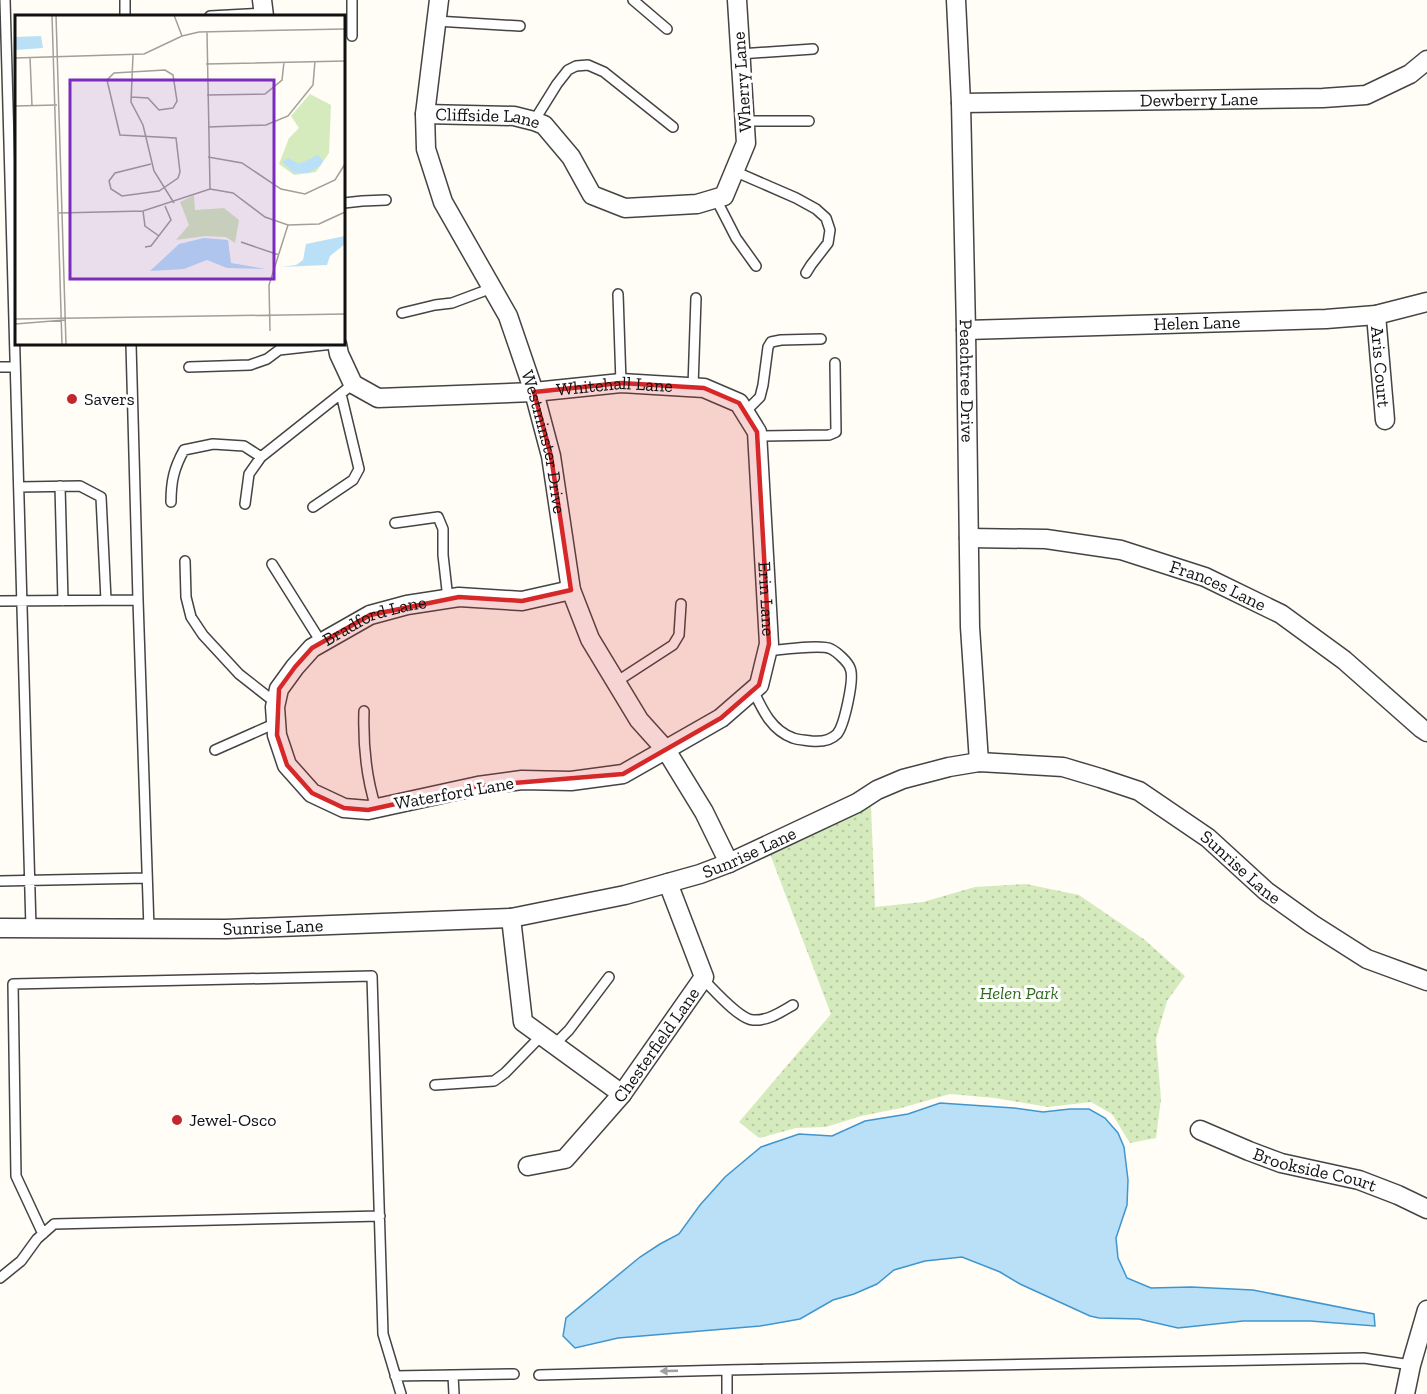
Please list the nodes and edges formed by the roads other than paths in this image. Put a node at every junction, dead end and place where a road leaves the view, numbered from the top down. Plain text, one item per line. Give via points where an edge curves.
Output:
1 (5, 0) edge
2 (352, 0) edge
3 (439, 0) edge
4 (633, 0) edge
5 (737, 0) edge
6 (956, 0) edge
7 (263, 10) edge
8 (219, 15) edge
9 (436, 21) junction
10 (520, 26) dead end
11 (667, 30) dead end
12 (352, 36) dead end
13 (813, 49) dead end
14 (740, 54) junction
15 (1427, 60) edge
16 (12, 79) edge
17 (12, 103) edge
18 (961, 103) junction
19 (425, 114) junction
20 (534, 121) junction
21 (809, 121) dead end
22 (745, 122) junction
23 (673, 127) dead end
24 (5, 161) edge
25 (734, 171) junction
26 (720, 197) junction
27 (386, 200) dead end
28 (345, 203) edge
29 (756, 266) dead end
30 (806, 273) dead end
31 (492, 288) junction
32 (618, 294) dead end
33 (696, 298) dead end
34 (1427, 302) edge
35 (402, 313) dead end
36 (1376, 315) junction
37 (966, 330) junction
38 (821, 339) dead end
39 (131, 345) edge
40 (326, 345) edge
41 (335, 345) edge
42 (835, 363) dead end
43 (15, 366) junction
44 (189, 366) dead end
45 (0, 367) edge
46 (621, 383) junction
47 (693, 387) junction
48 (347, 389) junction
49 (534, 392) junction
50 (742, 408) junction
51 (1385, 420) dead end
52 (757, 436) junction
53 (261, 458) junction
54 (60, 486) junction
55 (19, 487) junction
56 (171, 502) dead end
57 (245, 504) dead end
58 (313, 507) dead end
59 (395, 523) dead end
60 (969, 538) junction
61 (185, 561) dead end
62 (272, 564) dead end
63 (571, 590) junction
64 (448, 599) junction
65 (106, 600) junction
66 (138, 600) junction
67 (0, 601) edge
68 (22, 601) junction
69 (63, 601) junction
70 (681, 604) dead end
71 (321, 642) junction
72 (767, 651) junction
73 (616, 682) junction
74 (753, 690) junction
75 (276, 703) junction
76 (364, 711) dead end
77 (276, 723) junction
78 (1427, 732) edge
79 (215, 750) dead end
80 (666, 750) junction
81 (979, 762) junction
82 (287, 765) joint
83 (376, 808) junction
84 (729, 863) junction
85 (147, 878) junction
86 (29, 880) junction
87 (0, 881) edge
88 (668, 883) junction
89 (511, 918) junction
90 (0, 928) edge
91 (31, 928) junction
92 (148, 929) junction
93 (609, 977) dead end
94 (703, 979) junction
95 (1427, 981) edge
96 (793, 1005) dead end
97 (548, 1041) junction
98 (435, 1085) dead end
99 (622, 1094) junction
100 (1200, 1130) dead end
101 (528, 1166) dead end
102 (1427, 1209) edge
103 (380, 1216) junction
104 (43, 1234) junction
105 (0, 1278) edge
106 (1427, 1310) edge
107 (1422, 1343) edge
108 (1411, 1365) junction
109 (727, 1370) junction
110 (514, 1374) dead end
111 (453, 1375) junction
112 (539, 1375) dead end
113 (395, 1376) junction
114 (401, 1394) edge
115 (454, 1394) edge
116 (727, 1394) edge
117 (1405, 1394) edge

1 - 16 lane
2 - 12 lane
3 - 9 street, Westminster Drive
4 - 11 lane
5 - 14 street, Wherry Lane
6 - 18 street, Peachtree Drive
7 - 8 lane
9 - 10 lane
9 - 19 street, Westminster Drive
13 - 14 lane
14 - 22 street, Wherry Lane
15 - 18 street, Dewberry Lane via 1410,74 1366,95
16 - 17 lane
17 - 24 lane
18 - 37 street, Peachtree Drive
19 - 20 street, Cliffside Lane via 514,116
19 - 31 street, Westminster Drive via 426,149 443,202
20 - 23 lane via 568,70 588,65 604,72
20 - 26 street, Cliffside Lane via 544,125 571,157 592,195 625,207 697,204
21 - 22 lane
22 - 25 street, Wherry Lane via 746,142
24 - 43 lane
25 - 26 street, Wherry Lane
25 - 30 lane via 796,198 826,218 830,230 828,243
26 - 29 lane via 736,238
27 - 28 lane
31 - 35 lane via 452,303
31 - 49 street, Westminster Drive via 508,316
32 - 46 lane
33 - 47 lane
34 - 36 street, Helen Lane
36 - 37 street, Helen Lane
36 - 51 street, Aris Court
37 - 60 street, Peachtree Drive
38 - 50 lane via 771,342 760,397
39 - 66 lane
40 - 44 lane via 279,350 250,365
41 - 48 street
42 - 52 lane via 836,432
43 - 45 lane
43 - 55 lane
46 - 47 street, Whitehall Lane
46 - 49 street, Whitehall Lane
47 - 50 street, Whitehall Lane via 704,388
48 - 49 street, Whitehall Lane via 378,398
48 - 53 lane
48 - 58 lane via 359,469 353,480
49 - 63 street, Westminster Drive via 551,456
50 - 52 street, Erin Lane
52 - 72 street, Erin Lane
53 - 56 lane via 244,446 213,444 184,450 171,484
53 - 57 lane via 249,474
54 - 55 lane
54 - 65 lane via 80,486 101,497
54 - 69 lane
55 - 68 lane
59 - 64 lane via 438,517 443,529
60 - 78 street, Frances Lane via 1046,539 1121,550 1205,577 1281,614 1344,660
60 - 81 street, Peachtree Drive
61 - 75 lane via 186,597 197,626 238,674
62 - 71 lane
63 - 64 street, Bradford Lane via 522,601
63 - 73 street, Westminster Drive via 590,639
64 - 71 street, Bradford Lane via 370,615
65 - 66 lane
65 - 69 lane
66 - 85 lane
67 - 68 lane
68 - 69 lane
68 - 86 lane
70 - 73 lane via 680,635 673,645
71 - 75 street, Bradford Lane via 295,667 279,689
72 - 74 street, Erin Lane via 759,685
72 - 74 lane via 823,647 840,656 850,667 852,677 842,724 828,740 793,738 765,716
73 - 80 street, Westminster Drive via 639,720
74 - 80 street, Erin Lane via 721,718
75 - 77 street, Bradford Lane
76 - 83 lane via 363,738
77 - 79 lane
77 - 82 street, Bradford Lane via 276,735
80 - 83 street, Waterford Lane via 623,774 571,781 489,784
80 - 84 street, Westminster Drive
81 - 84 street, Sunrise Lane via 903,779
81 - 95 street, Sunrise Lane via 1063,767 1139,791 1208,838 1266,891 1312,924 1367,959
82 - 83 street, Waterford Lane via 312,793 344,808
84 - 88 street, Sunrise Lane
85 - 86 lane
85 - 92 lane
86 - 87 lane
86 - 91 lane
88 - 89 street, Sunrise Lane
88 - 94 street, Chesterfield Lane
89 - 92 street, Sunrise Lane
89 - 97 street via 523,1022
90 - 91 street, Sunrise Lane
91 - 92 street, Sunrise Lane
93 - 97 lane via 569,1030
94 - 96 lane via 737,1012 752,1020 774,1016
94 - 99 street, Chesterfield Lane
97 - 98 lane via 494,1081
97 - 99 street
99 - 101 street, Chesterfield Lane via 565,1159
100 - 102 street, Brookside Court via 1281,1163 1359,1180
103 - 104 lane via 54,1224
103 - 104 lane via 372,976 13,984 16,1176
103 - 113 lane via 383,1334
104 - 105 lane via 21,1261
106 - 107 street
107 - 108 street
108 - 109 lane via 1364,1358
108 - 117 street
109 -> 112 lane
109 - 116 lane
110 - 111 lane
111 - 113 lane
111 - 115 lane
113 - 114 lane

